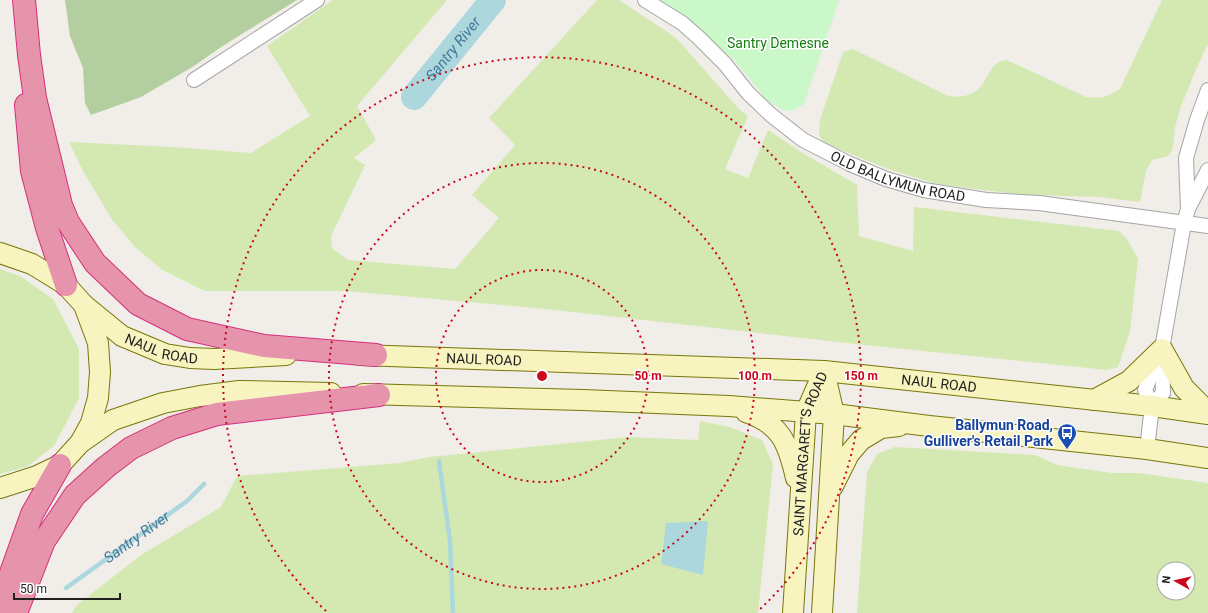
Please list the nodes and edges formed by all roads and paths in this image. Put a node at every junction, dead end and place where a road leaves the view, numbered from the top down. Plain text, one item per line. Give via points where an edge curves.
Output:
1 (20, 0) edge
2 (24, 0) edge
3 (317, 0) edge
4 (645, 0) edge
5 (194, 80) dead end
6 (1208, 90) edge
7 (1208, 170) edge
8 (1188, 209) junction
9 (1184, 223) junction
10 (1208, 226) edge
11 (4, 254) edge
12 (66, 285) junction
13 (84, 305) junction
14 (1162, 349) junction
15 (376, 355) junction
16 (824, 371) junction
17 (379, 394) junction
18 (1094, 400) junction
19 (729, 406) junction
20 (1152, 406) junction
21 (806, 412) junction
22 (1208, 413) edge
23 (834, 414) junction
24 (917, 424) junction
25 (80, 443) junction
26 (1147, 449) junction
27 (1208, 458) edge
28 (60, 465) junction
29 (0, 488) edge
30 (829, 494) junction
31 (800, 497) junction
32 (1, 613) edge
33 (16, 613) edge
34 (793, 613) edge
35 (822, 613) edge

1 - 12 highway via 21,56 32,171
2 - 15 highway via 35,98 61,205 68,222 95,263 138,304 187,329 264,346
3 - 5 street
4 - 9 street, OLD BALLYMUN ROAD via 698,36 748,93 803,140 886,179 924,190 986,200 1039,204
6 - 8 street via 1186,158
7 - 8 street
8 - 9 street
9 - 10 street, OLD BALLYMUN ROAD
9 - 14 street
11 - 12 main road via 32,264
12 - 13 main road
13 - 15 main road, NAUL ROAD via 122,336 165,354 214,359 288,355
13 - 25 main road via 98,343 100,372 98,398 92,423
14 - 18 main road via 1129,381
14 - 20 street via 1145,390
14 - 22 main road via 1184,388
15 - 16 main road, NAUL ROAD
16 - 18 main road, NAUL ROAD
16 - 21 main road, SAINT MARGARET'S ROAD
16 - 23 main road, SAINT MARGARET'S ROAD
17 - 19 main road
17 - 25 main road via 239,391 200,396 163,403 113,420
17 - 33 highway via 217,414 172,428 131,448 75,495 44,541
18 - 20 main road, NAUL ROAD
19 - 21 main road
19 - 31 main road via 770,423 780,434 791,456
20 - 22 main road, NAUL ROAD
20 - 26 street
21 - 23 main road
21 - 31 main road, SAINT MARGARET'S ROAD
23 - 24 main road
23 - 30 main road, SAINT MARGARET'S ROAD
24 - 26 main road
24 - 30 main road via 881,428 861,440 849,454
25 - 28 main road
26 - 27 main road
28 - 29 main road via 37,476
28 - 32 highway via 32,514 11,573
30 - 35 main road, SAINT MARGARET'S ROAD
31 - 34 main road, SAINT MARGARET'S ROAD

